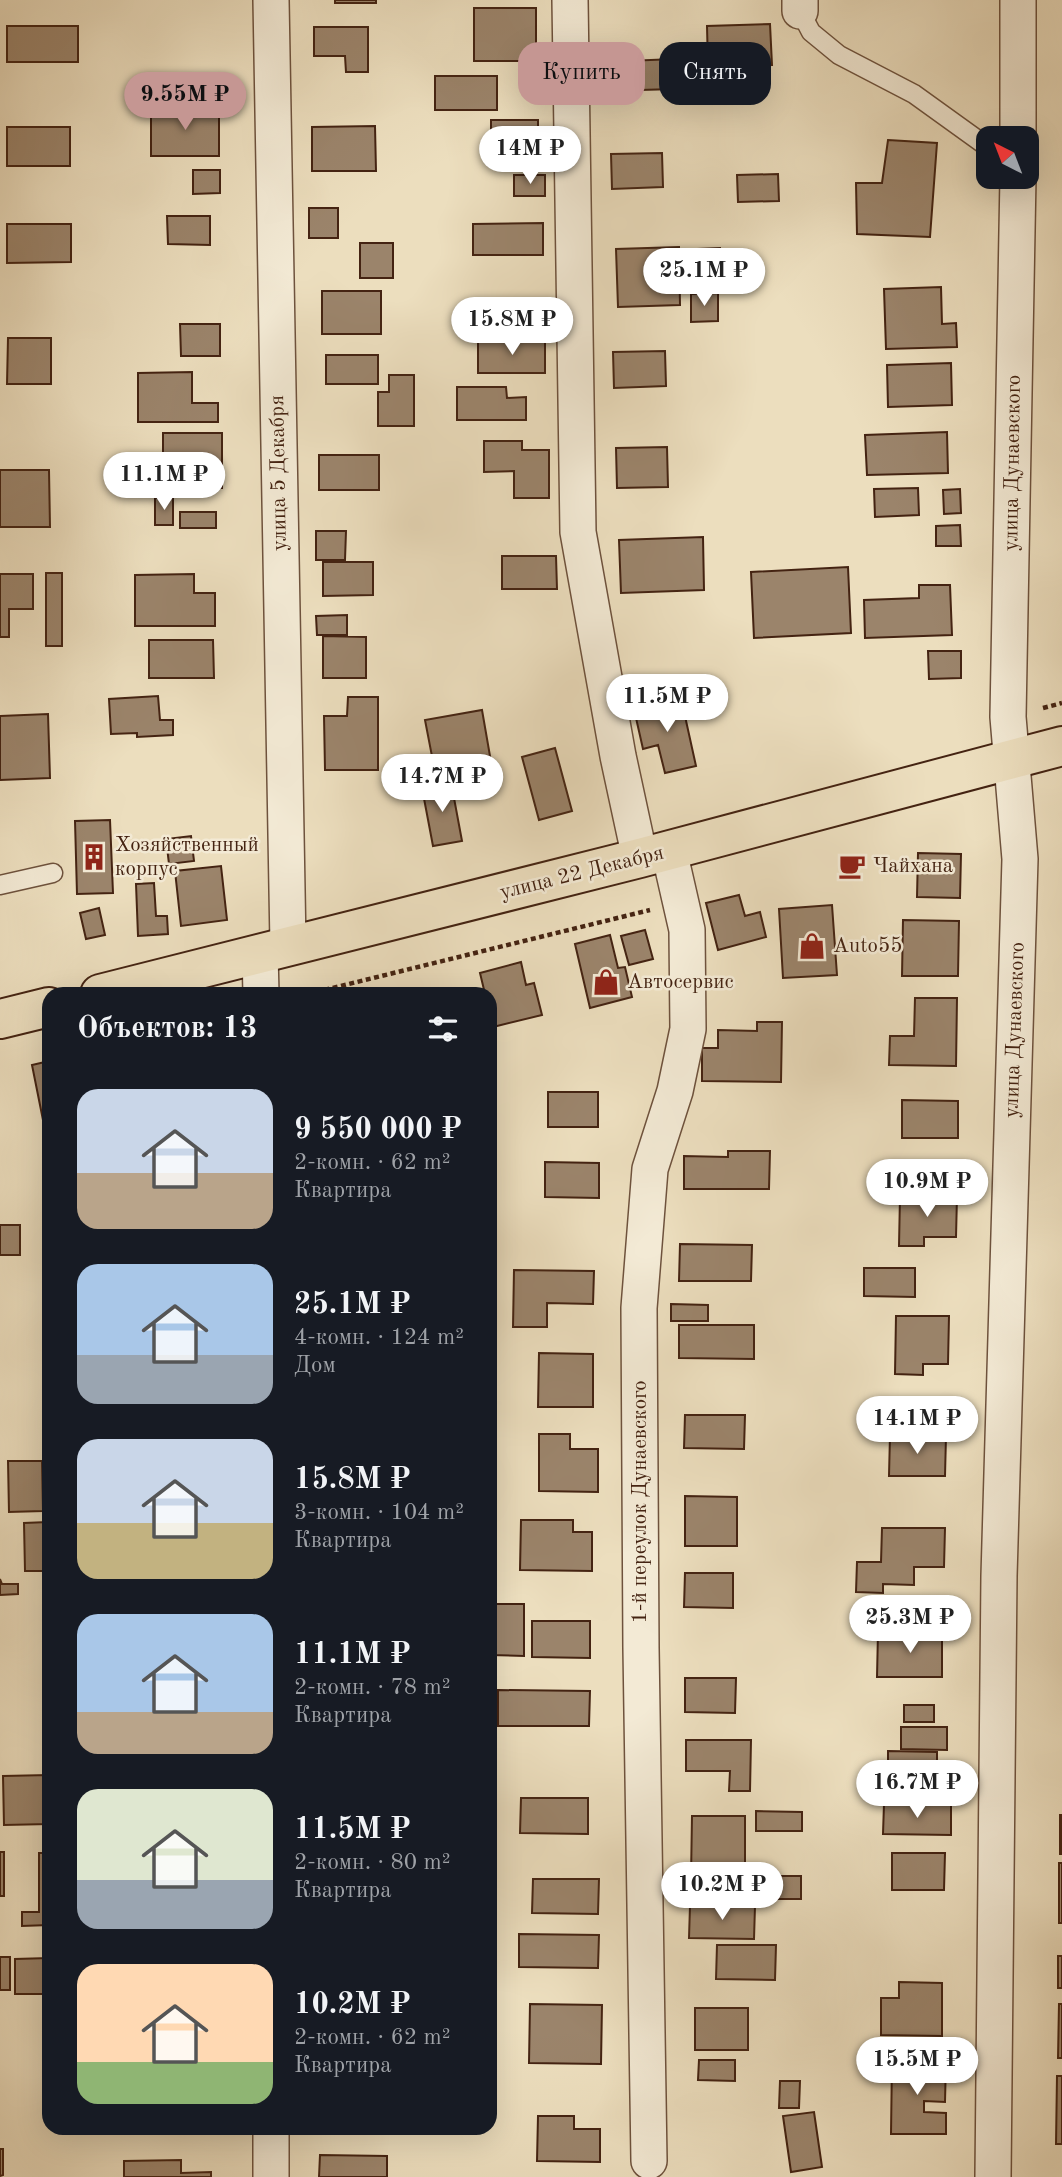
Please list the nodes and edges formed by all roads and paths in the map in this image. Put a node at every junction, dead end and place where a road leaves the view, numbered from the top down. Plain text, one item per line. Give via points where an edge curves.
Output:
1 (271, 0) edge
2 (570, 0) edge
3 (1018, 0) edge
4 (800, 5) edge
5 (1018, 126) edge
6 (976, 139) edge
7 (1018, 189) edge
8 (1062, 746) edge
9 (1012, 760) junction
10 (655, 854) junction
11 (53, 873) dead end
12 (0, 885) edge
13 (681, 902) junction
14 (274, 949) junction
15 (127, 987) edge
16 (263, 987) edge
17 (336, 987) edge
18 (42, 1009) edge
19 (0, 1020) edge
20 (271, 2135) edge
21 (649, 2161) dead end
22 (271, 2177) edge
23 (993, 2177) edge

1 - 14 street, улица 5 Декабря
2 - 10 street, 1-й переулок Дунаевского via 578,531 618,756
3 - 5 street
4 - 6 lane via 811,33 839,55 914,94
7 - 9 street, улица Дунаевского
8 - 9 main road, улица 22 Декабря
9 - 10 main road, улица 22 Декабря
9 - 23 street, улица Дунаевского via 1020,859 999,1576
10 - 13 street, 1-й переулок Дунаевского
10 - 14 main road, улица 22 Декабря
11 - 12 lane
13 - 17 path
13 - 21 street, 1-й переулок Дунаевского via 687,930 688,1029 675,1091 650,1169 639,1308
14 - 15 main road, улица 22 Декабря
14 - 16 street, улица 5 Декабря
18 - 19 main road
20 - 22 street

